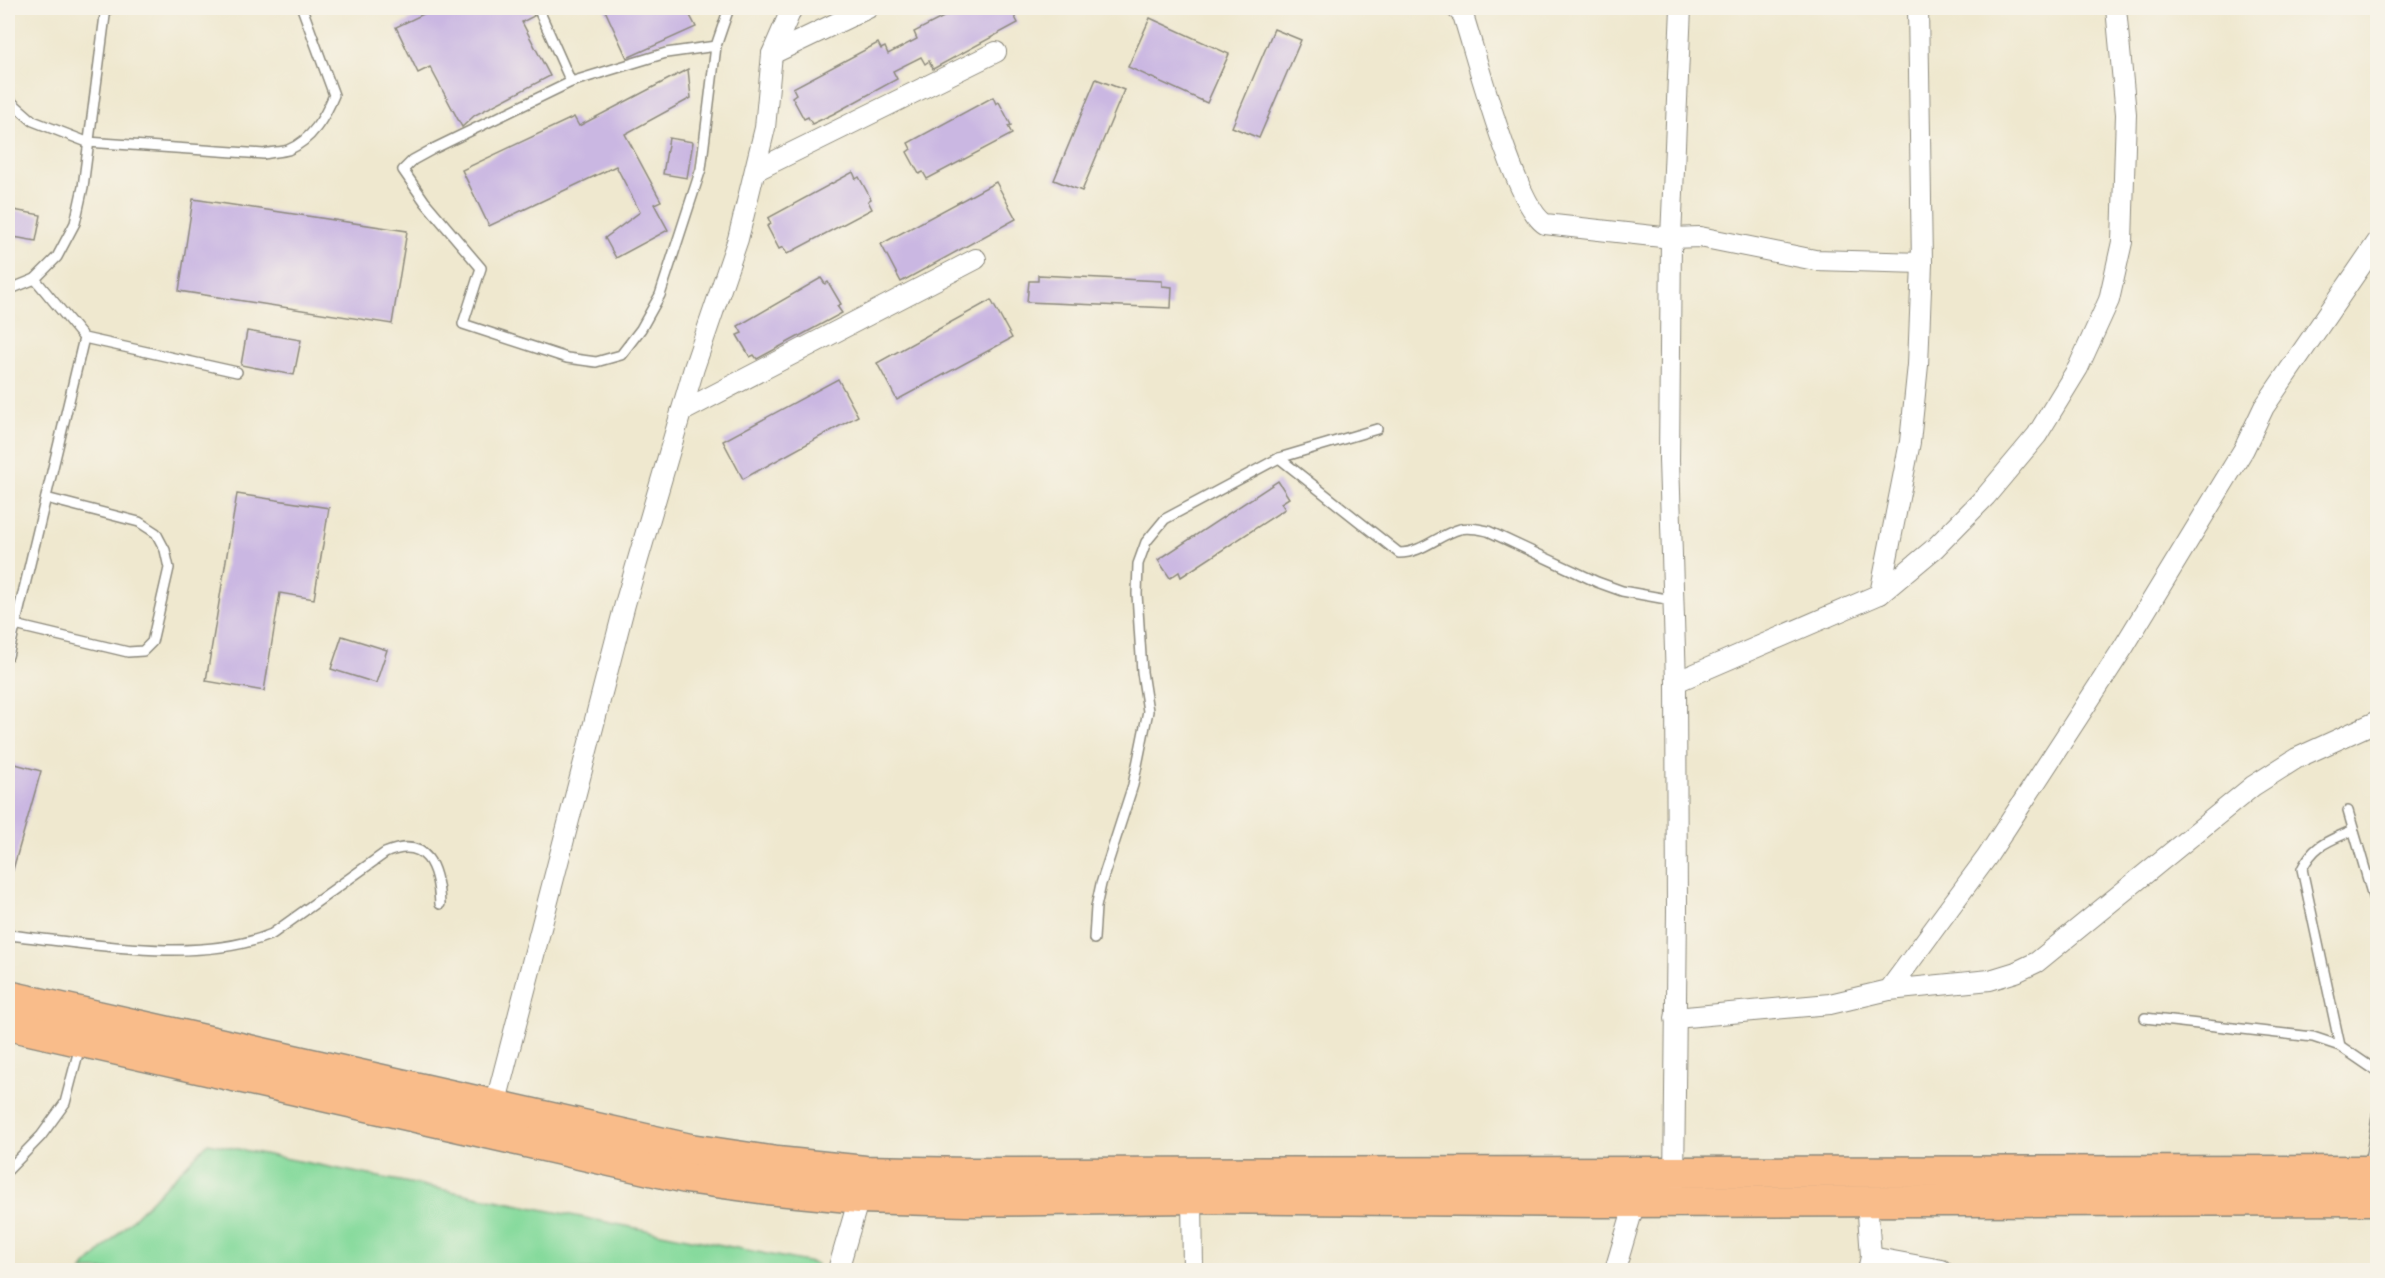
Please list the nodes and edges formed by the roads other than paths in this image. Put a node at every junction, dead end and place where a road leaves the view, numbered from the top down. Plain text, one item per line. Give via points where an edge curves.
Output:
1 (106, 8) edge
2 (304, 8) edge
3 (538, 8) edge
4 (729, 8) edge
5 (792, 8) edge
6 (868, 8) edge
7 (1456, 8) edge
8 (1681, 8) edge
9 (1918, 8) edge
10 (2116, 8) edge
11 (716, 46) junction
12 (996, 52) dead end
13 (772, 54) junction
14 (571, 82) junction
15 (8, 99) edge
16 (87, 142) junction
17 (755, 171) junction
18 (1671, 238) junction
19 (2378, 241) edge
20 (976, 259) dead end
21 (1922, 263) junction
22 (35, 279) junction
23 (8, 290) edge
24 (84, 338) junction
25 (237, 372) dead end
26 (681, 412) junction
27 (1377, 429) dead end
28 (1279, 458) junction
29 (46, 498) junction
30 (1880, 594) junction
31 (1672, 600) junction
32 (15, 625) junction
33 (8, 656) edge
34 (1676, 682) junction
35 (2378, 721) edge
36 (2348, 811) dead end
37 (2353, 830) junction
38 (440, 904) dead end
39 (2376, 907) dead end
40 (8, 935) edge
41 (1095, 939) dead end
42 (1889, 990) junction
43 (8, 996) edge
44 (1676, 1018) junction
45 (2145, 1018) dead end
46 (8, 1025) edge
47 (81, 1042) junction
48 (2340, 1046) junction
49 (2378, 1072) edge
50 (496, 1106) junction
51 (2378, 1111) edge
52 (488, 1134) junction
53 (8, 1170) edge
54 (2370, 1186) edge
55 (1674, 1187) junction
56 (859, 1198) junction
57 (1192, 1198) junction
58 (1867, 1200) junction
59 (1635, 1202) junction
60 (1869, 1264) edge
61 (838, 1270) edge
62 (1193, 1270) edge
63 (1615, 1270) edge
64 (1942, 1270) edge

1 - 16 lane
2 - 16 lane via 334,95 325,116 310,134 288,150 264,154
3 - 14 lane
4 - 11 lane
5 - 13 street
6 - 13 street
7 - 18 street via 1463,15 1515,178 1538,220 1545,224
8 - 18 street
9 - 21 street
10 - 30 street via 2126,114 2122,242 2109,300 2078,368 2037,435 1986,496 1935,548
11 - 14 lane via 666,53
11 - 14 lane via 701,169 660,295 621,355 596,362 567,358 462,324 481,268 403,171 433,149
12 - 17 street
13 - 17 street via 765,128
15 - 16 lane via 33,121
16 - 22 lane via 75,223 57,257
17 - 26 street via 738,239
18 - 21 street via 1708,238 1815,260
18 - 31 street
19 - 42 street via 2264,406 2244,448 2123,648 1987,857
20 - 26 street
21 - 30 street via 1910,442
22 - 23 lane
22 - 24 lane
24 - 25 lane
24 - 29 lane
26 - 50 street via 625,604
27 - 28 lane
28 - 31 lane via 1399,553 1412,553 1457,530 1488,531 1597,582
28 - 41 lane via 1166,519 1146,542 1138,564 1137,594 1148,711 1133,785 1101,884
29 - 32 lane
29 - 32 lane via 139,522 156,533 169,568 152,642 143,651 128,652
30 - 34 street
31 - 34 street
32 - 33 lane
34 - 44 street
35 - 42 street via 2297,758 2253,786 2037,962 1990,980
36 - 37 lane
37 - 39 lane
37 - 48 lane via 2317,846 2302,869
38 - 40 lane via 439,881 432,864 420,851 402,846 385,853 272,934 251,943 169,952
42 - 44 street via 1830,1005
43 - 50 main road
44 - 55 street
45 - 48 lane via 2313,1037
46 - 47 main road
47 - 52 main road
47 - 53 lane via 65,1103 41,1136
48 - 49 lane
50 - 52 street
50 - 55 main road via 690,1149 865,1170
51 - 54 lane
52 - 56 main road via 686,1178
54 - 55 main road
54 - 58 main road
55 - 58 main road
55 - 59 main road
56 - 57 main road
56 - 61 street
57 - 59 main road
57 - 62 street
58 - 60 street
59 - 63 street
60 - 64 street

